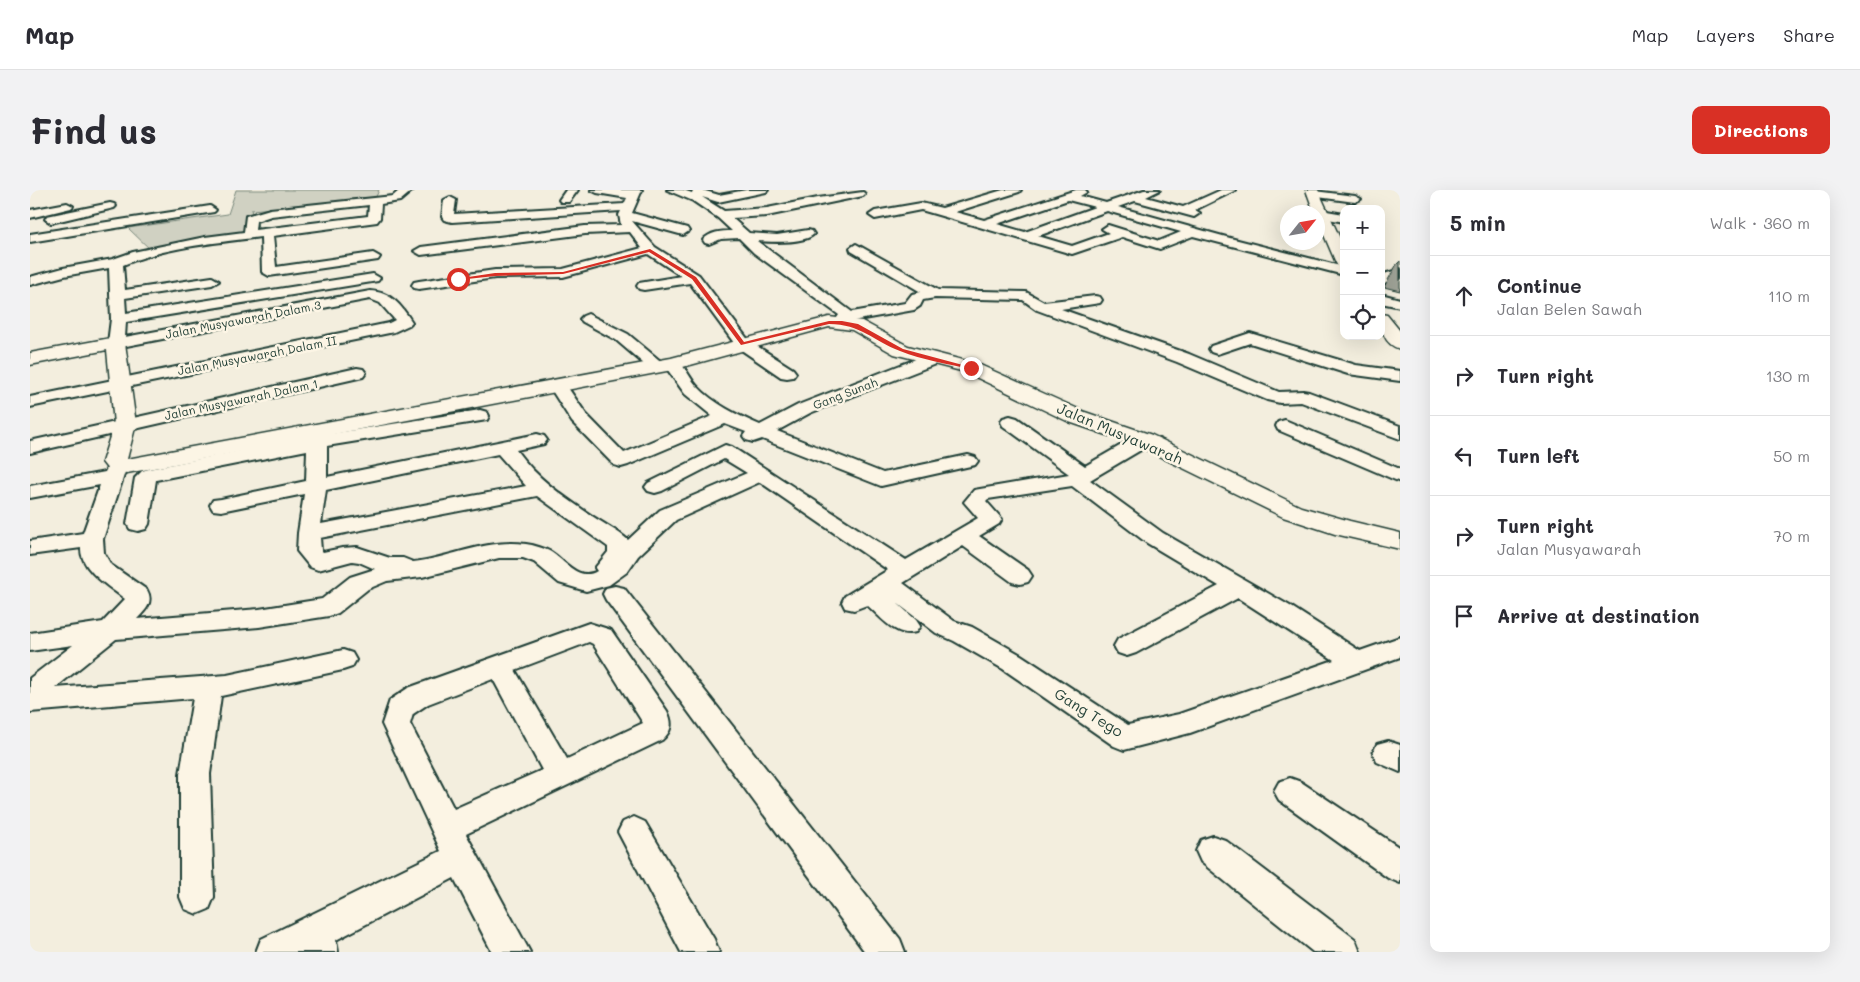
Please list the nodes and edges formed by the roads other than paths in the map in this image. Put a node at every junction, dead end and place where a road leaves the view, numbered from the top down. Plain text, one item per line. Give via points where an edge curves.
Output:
1 (407, 190) edge
2 (572, 190) edge
3 (597, 190) edge
4 (673, 190) edge
5 (690, 190) edge
6 (762, 190) edge
7 (1014, 190) edge
8 (1085, 190) edge
9 (1154, 190) edge
10 (1198, 190) edge
11 (1045, 192) dead end
12 (800, 193) dead end
13 (1225, 193) edge
14 (859, 194) dead end
15 (1065, 196) junction
16 (95, 197) dead end
17 (1134, 198) junction
18 (1355, 199) dead end
19 (375, 200) junction
20 (450, 200) dead end
21 (565, 200) dead end
22 (818, 200) junction
23 (630, 202) edge
24 (1319, 202) edge
25 (110, 206) dead end
26 (1109, 207) junction
27 (210, 210) dead end
28 (1185, 210) junction
29 (943, 212) junction
30 (30, 214) edge
31 (722, 215) junction
32 (875, 215) dead end
33 (1340, 215) edge
34 (1075, 218) junction
35 (30, 224) edge
36 (985, 224) junction
37 (1169, 224) junction
38 (633, 228) junction
39 (683, 231) dead end
40 (1194, 231) junction
41 (1122, 233) junction
42 (267, 234) junction
43 (808, 234) dead end
44 (251, 235) junction
45 (745, 235) junction
46 (1026, 236) junction
47 (30, 238) edge
48 (709, 240) dead end
49 (856, 248) dead end
50 (421, 250) dead end
51 (650, 250) junction
52 (1340, 253) edge
53 (372, 257) dead end
54 (1249, 260) dead end
55 (116, 263) junction
56 (1340, 270) edge
57 (1400, 273) edge
58 (373, 278) dead end
59 (694, 278) junction
60 (1385, 279) edge
61 (30, 281) edge
62 (212, 281) dead end
63 (1340, 282) edge
64 (419, 286) dead end
65 (644, 286) dead end
66 (935, 294) junction
67 (118, 295) junction
68 (1385, 299) edge
69 (1095, 300) dead end
70 (1400, 303) edge
71 (1042, 307) junction
72 (118, 319) junction
73 (588, 319) dead end
74 (844, 320) junction
75 (1385, 324) edge
76 (394, 327) joint
77 (116, 343) junction
78 (1400, 343) edge
79 (743, 344) junction
80 (1217, 349) dead end
81 (30, 359) edge
82 (932, 359) junction
83 (664, 365) junction
84 (357, 373) dead end
85 (787, 373) dead end
86 (1400, 376) edge
87 (120, 383) junction
88 (558, 386) junction
89 (30, 402) edge
90 (480, 416) dead end
91 (725, 418) junction
92 (1010, 422) dead end
93 (125, 424) junction
94 (1285, 426) dead end
95 (761, 432) junction
96 (1400, 433) edge
97 (316, 436) junction
98 (537, 440) dead end
99 (1144, 440) junction
100 (30, 447) edge
101 (725, 450) junction
102 (507, 454) junction
103 (968, 462) dead end
104 (116, 471) junction
105 (762, 474) junction
106 (1080, 476) junction
107 (1400, 476) edge
108 (316, 486) junction
109 (654, 487) dead end
110 (543, 490) junction
111 (30, 492) edge
112 (512, 496) junction
113 (221, 507) dead end
114 (138, 524) dead end
115 (309, 533) junction
116 (963, 535) junction
117 (92, 539) junction
118 (1400, 541) edge
119 (30, 548) edge
120 (1020, 576) dead end
121 (878, 587) junction
122 (1238, 587) junction
123 (615, 594) dead end
124 (907, 626) dead end
125 (110, 630) junction
126 (30, 642) edge
127 (1127, 646) dead end
128 (1400, 647) edge
129 (343, 660) dead end
130 (1357, 662) junction
131 (499, 666) junction
132 (209, 686) junction
133 (30, 693) edge
134 (30, 701) edge
135 (561, 776) junction
136 (1290, 791) dead end
137 (446, 828) junction
138 (634, 832) dead end
139 (1213, 851) dead end
140 (461, 858) junction
141 (1400, 867) edge
142 (197, 897) dead end
143 (318, 942) edge
144 (274, 952) edge
145 (512, 952) edge
146 (701, 952) edge
147 (887, 952) edge
148 (1342, 952) edge

1 - 19 street via 398,198
2 - 21 street
3 - 23 street
4 - 31 street via 697,199
5 - 6 street via 718,200
7 - 29 street
8 - 15 street
9 - 17 street
10 - 13 street
11 - 15 street
12 - 22 street
13 - 28 street
14 - 22 street
15 - 26 street
15 - 36 street
16 - 30 street
17 - 26 street
17 - 28 street
18 - 24 street
19 - 42 street via 374,218 347,227 319,234
19 - 44 street via 252,218
20 - 23 street via 448,217 452,218
22 - 31 street via 767,212
23 - 38 street via 625,221
23 - 39 street
24 - 33 street
24 - 52 street
25 - 35 street
26 - 34 street
26 - 37 street
27 - 47 street
28 - 37 street via 1194,214
29 - 32 street via 921,206
29 - 36 street
31 - 45 street
34 - 41 street
34 - 46 street
36 - 46 street
37 - 40 street
38 - 50 street via 584,230
38 - 51 street
40 - 41 street via 1160,245
40 - 56 street
41 - 46 street via 1072,250
42 - 44 street
42 - 53 street via 269,272 310,260 351,255
43 - 45 street via 777,239
44 - 55 street via 142,254
45 - 48 street via 719,235
45 - 74 street via 759,250 845,313
49 - 66 street
51 - 59 street
51 - 64 street via 563,273 495,274
54 - 63 street
55 - 61 street
55 - 67 street
57 - 60 street
58 - 72 street
59 - 65 street
59 - 79 street
62 - 67 street
66 - 71 street via 1026,296
66 - 74 street via 917,297 909,307
67 - 72 street
68 - 70 street
69 - 71 street
71 - 96 street via 1183,358 1273,396 1303,396
72 - 77 street
73 - 83 street
74 - 79 street
74 - 82 street, Jalan Musyawarah via 901,350
75 - 78 street
76 - 77 street, Jalan Musyawarah Dalam 3 via 404,322 396,310 382,296 370,295
76 - 87 street, Jalan Musyawarah Dalam II
77 - 81 street
77 - 87 street
79 - 83 street
79 - 85 street
80 - 86 street via 1246,338 1256,339 1354,370
82 - 95 street, Gang Sunah via 804,409
82 - 99 street, Jalan Musyawarah via 971,368 1078,417
83 - 88 street
83 - 91 street
84 - 93 street, Jalan Musyawarah Dalam 1
87 - 89 street, Jalan Musyawarah Dalam II
87 - 93 street
88 - 91 street via 579,418 621,461
88 - 97 street
90 - 97 street
91 - 95 street
92 - 106 street
93 - 100 street, Jalan Musyawarah Dalam 1
93 - 104 street via 114,462
94 - 107 street
95 - 101 street, Gang Sunah
95 - 103 street via 881,480
97 - 104 street
97 - 108 street
97 - 114 street via 149,475 145,478
98 - 102 street
99 - 106 street
99 - 118 street, Jalan Musyawarah via 1292,512
101 - 105 street
101 - 109 street, Gang Sunah
102 - 108 street
102 - 110 street
102 - 112 street
104 - 111 street
104 - 117 street
105 - 121 street
105 - 125 street via 668,516 630,551 619,567 601,579 586,583 567,577 542,558 525,551 499,551 422,569 384,574 359,583 329,607 259,618
106 - 116 street via 981,494 975,502 991,519
106 - 122 street via 1155,538
108 - 113 street
108 - 115 street
110 - 112 street
110 - 115 street via 618,544 619,555 605,570 588,575 572,571 535,537 514,539 400,567 381,564 358,554 318,562 309,551
112 - 115 street
116 - 120 street
116 - 121 street
117 - 119 street
117 - 125 street via 92,553 102,570 138,596 137,604
121 - 124 street
121 - 130 street, Gang Tego via 1012,662 1124,738 1180,725
122 - 127 street
122 - 130 street
123 - 147 street
125 - 126 street
125 - 133 street
128 - 130 street, Gang Tego
129 - 132 street
131 - 135 street
131 - 135 street via 589,632 596,633 602,637 657,720 657,727 652,732
131 - 137 street via 418,696 400,708 396,724
132 - 134 street
132 - 142 street via 195,774
135 - 137 street
136 - 141 street
137 - 140 street
138 - 146 street
139 - 148 street
140 - 143 street
140 - 145 street
143 - 144 street

